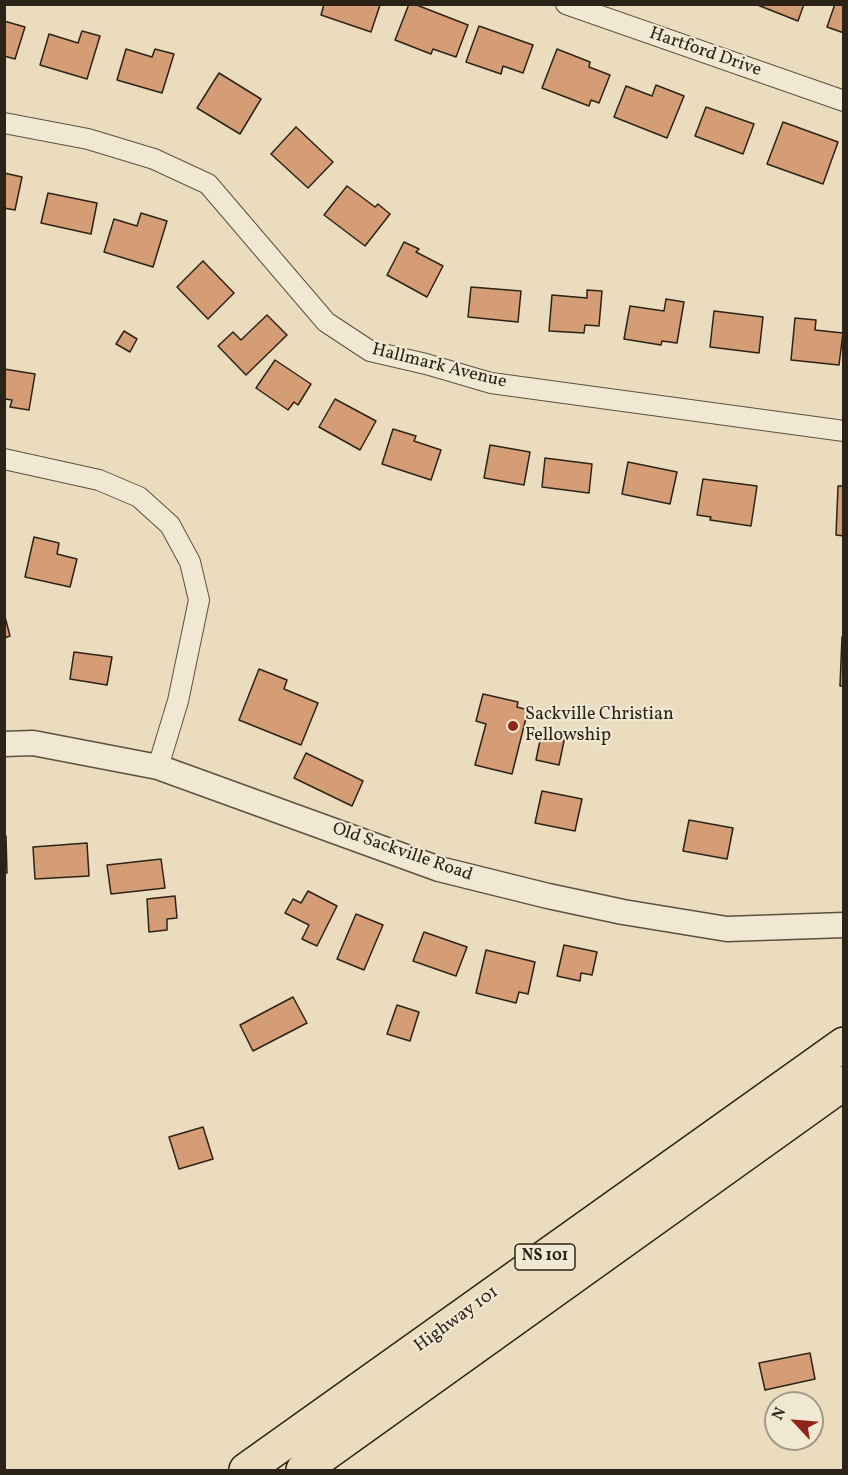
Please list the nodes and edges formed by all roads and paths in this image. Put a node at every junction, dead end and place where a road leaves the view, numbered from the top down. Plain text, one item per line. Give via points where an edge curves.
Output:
1 (566, 4) edge
2 (843, 101) edge
3 (4, 123) edge
4 (843, 431) edge
5 (4, 459) edge
6 (4, 744) edge
7 (158, 767) junction
8 (843, 925) edge
9 (843, 1044) edge
10 (843, 1083) edge
11 (246, 1470) edge
12 (303, 1470) edge

1 - 2 street, Hartford Drive
3 - 4 street, Hallmark Avenue via 88,139 153,159 208,184 326,322 370,351 491,383
5 - 7 street via 99,480 139,497 170,525 190,562 199,600 178,701
6 - 7 street, Old Sackville Road via 33,744
7 - 8 street, Old Sackville Road via 439,869 548,896 727,929
9 - 11 highway, Highway 101 / NS 101
10 - 12 highway, Highway 101 / NS 101

